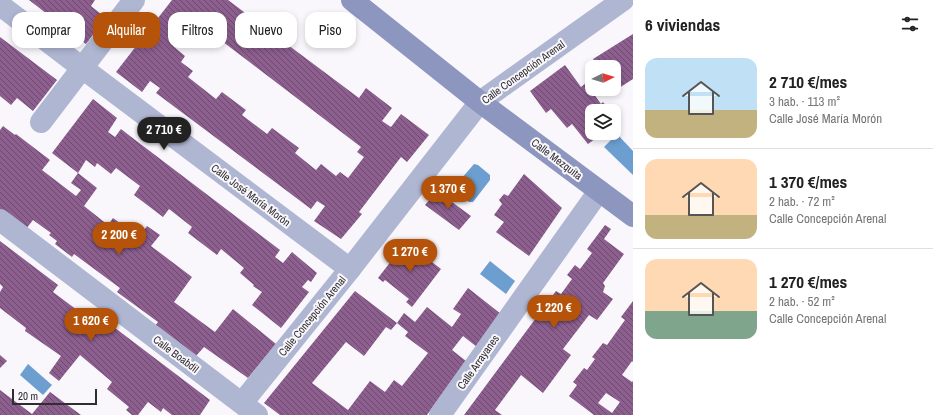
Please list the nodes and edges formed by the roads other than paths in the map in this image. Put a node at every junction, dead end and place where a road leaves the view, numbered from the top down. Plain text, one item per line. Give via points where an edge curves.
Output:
1 (134, 0) edge
2 (352, 0) edge
3 (623, 0) edge
4 (0, 4) edge
5 (81, 67) junction
6 (480, 102) junction
7 (40, 122) dead end
8 (599, 191) junction
9 (633, 216) edge
10 (0, 220) edge
11 (350, 269) junction
12 (249, 409) edge
13 (440, 415) edge

1 - 5 street
2 - 6 street, Calle Mezquita
3 - 6 street, Calle Concepción Arenal
4 - 5 street, Calle José María Morón
5 - 7 street
5 - 11 street, Calle José María Morón
6 - 8 street, Calle Mezquita
6 - 11 street, Calle Concepción Arenal
8 - 9 street, Calle Mezquita
8 - 13 street, Calle Arrayanes
10 - 12 street, Calle Boabdil
11 - 12 street, Calle Concepción Arenal

